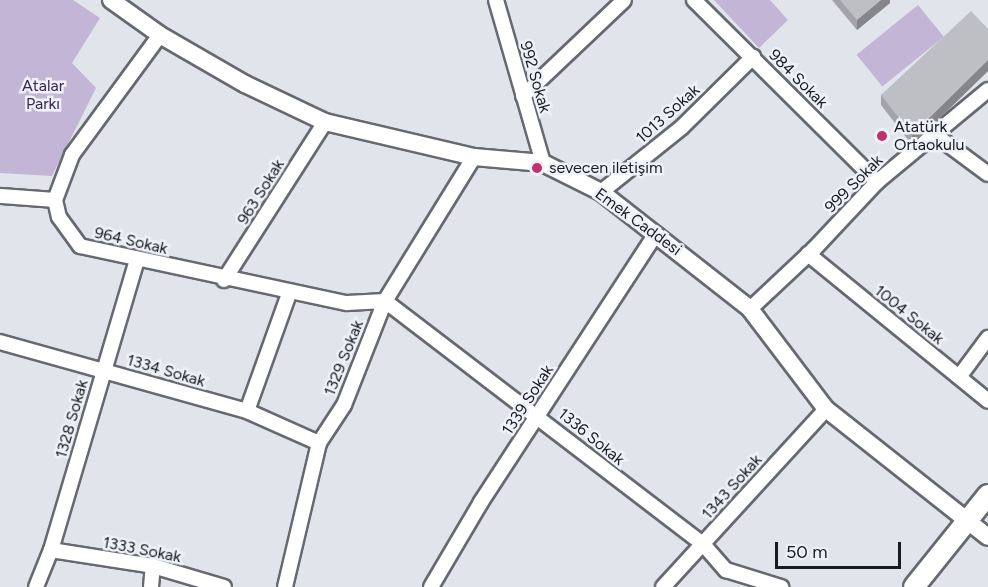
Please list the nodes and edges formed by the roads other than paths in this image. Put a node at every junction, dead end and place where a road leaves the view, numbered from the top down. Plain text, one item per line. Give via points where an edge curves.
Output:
1 (111, 0) edge
2 (496, 0) edge
3 (624, 0) edge
4 (694, 0) edge
5 (160, 35) junction
6 (753, 57) junction
7 (988, 90) edge
8 (524, 96) junction
9 (325, 122) junction
10 (933, 134) junction
11 (474, 157) junction
12 (543, 164) junction
13 (988, 174) edge
14 (877, 182) junction
15 (601, 192) junction
16 (0, 196) edge
17 (55, 200) junction
18 (656, 234) junction
19 (808, 254) junction
20 (137, 259) junction
21 (224, 280) junction
22 (290, 291) junction
23 (386, 301) junction
24 (750, 309) junction
25 (988, 338) edge
26 (0, 342) edge
27 (103, 371) junction
28 (959, 377) junction
29 (988, 401) edge
30 (826, 409) junction
31 (247, 411) junction
32 (537, 415) junction
33 (319, 443) junction
34 (988, 495) edge
35 (967, 521) junction
36 (988, 537) edge
37 (703, 544) junction
38 (51, 550) junction
39 (153, 566) junction
40 (36, 587) edge
41 (151, 587) edge
42 (224, 587) edge
43 (285, 587) edge
44 (290, 587) edge
45 (431, 587) edge
46 (663, 587) edge
47 (781, 587) edge
48 (914, 587) edge

1 - 5 street, Emek Caddesi
2 - 8 street, 992 Sokak
3 - 8 street
4 - 6 street, 984 Sokak
5 - 9 street, Emek Caddesi via 245,84
5 - 17 street via 72,155
6 - 14 street, 984 Sokak
6 - 15 street, 1013 Sokak via 682,127
7 - 10 street, 999 Sokak
8 - 12 street, 992 Sokak
9 - 11 street, Emek Caddesi
9 - 21 street, 963 Sokak
10 - 13 street
10 - 14 street, 999 Sokak
11 - 12 street, Emek Caddesi
11 - 23 street, 1329 Sokak
12 - 15 street, Emek Caddesi
14 - 19 street, 999 Sokak
15 - 18 street, Emek Caddesi
16 - 17 street
17 - 20 street, 964 Sokak via 59,217 80,246
18 - 24 street, Emek Caddesi
18 - 32 street, 1339 Sokak
19 - 24 street, 999 Sokak
19 - 28 street, 1004 Sokak
20 - 21 street, 964 Sokak
20 - 27 street, 1328 Sokak
21 - 22 street, 964 Sokak
22 - 23 street, 964 Sokak via 347,303
22 - 31 street
23 - 32 street, 1336 Sokak
23 - 33 street, 1329 Sokak via 344,405
24 - 30 street, Emek Caddesi
25 - 28 street
26 - 27 street, 1334 Sokak
27 - 31 street, 1334 Sokak
27 - 38 street, 1328 Sokak
28 - 29 street, 1004 Sokak
30 - 35 street, Emek Caddesi
30 - 37 street, 1343 Sokak
31 - 33 street, 1334 Sokak
32 - 37 street, 1336 Sokak
32 - 45 street, 1339 Sokak
33 - 43 street, 1329 Sokak
34 - 35 main road
35 - 36 street, Emek Caddesi
35 - 48 main road
37 - 46 street, 1343 Sokak
37 - 47 street, 1336 Sokak via 726,570
38 - 39 street, 1333 Sokak
38 - 40 street, 1328 Sokak
39 - 41 street
39 - 42 street, 1333 Sokak
43 - 44 street

